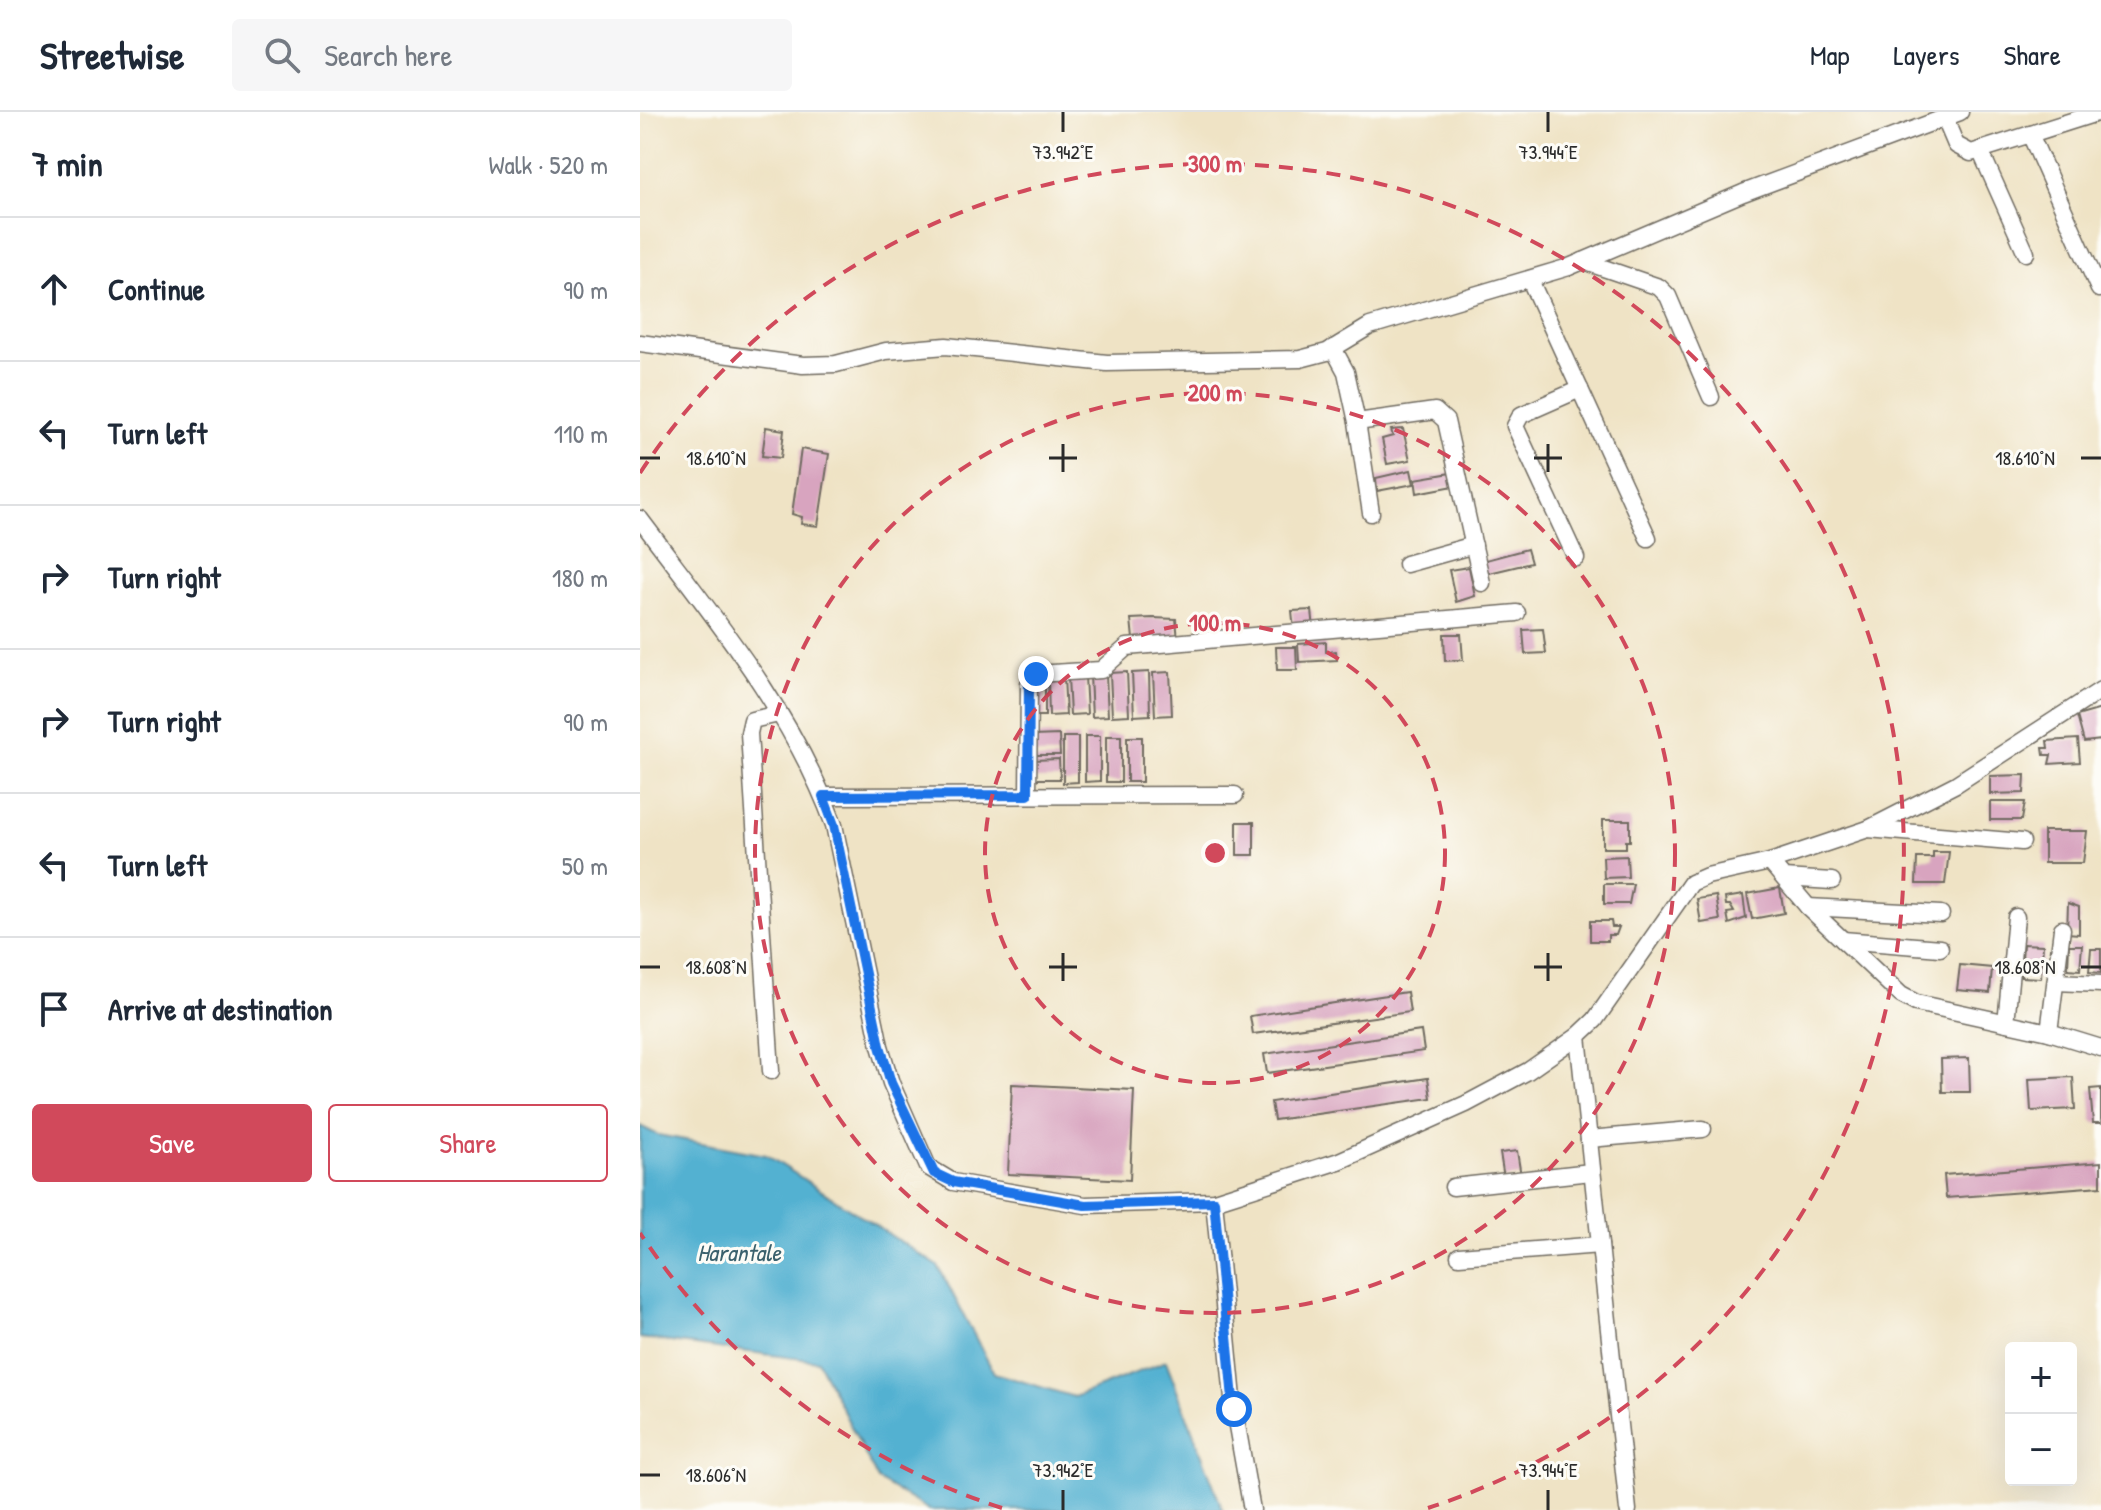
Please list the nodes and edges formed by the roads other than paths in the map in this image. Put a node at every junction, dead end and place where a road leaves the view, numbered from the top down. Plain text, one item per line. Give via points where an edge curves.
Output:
1 (2100, 112) edge
2 (1953, 116) edge
3 (2030, 134) junction
4 (1980, 150) junction
5 (2026, 253) dead end
6 (1583, 261) junction
7 (1530, 280) junction
8 (2099, 289) edge
9 (640, 343) edge
10 (1333, 348) junction
11 (1580, 389) junction
12 (1711, 397) dead end
13 (1357, 422) junction
14 (1371, 513) dead end
15 (640, 519) edge
16 (1648, 538) dead end
17 (1474, 545) junction
18 (1576, 558) dead end
19 (1406, 564) dead end
20 (1482, 583) dead end
21 (1517, 613) dead end
22 (2101, 690) edge
23 (779, 714) junction
24 (1028, 795) junction
25 (1235, 795) dead end
26 (823, 796) junction
27 (1868, 829) junction
28 (2022, 842) dead end
29 (1770, 862) junction
30 (1784, 878) junction
31 (1832, 881) dead end
32 (1808, 907) junction
33 (1941, 914) dead end
34 (2016, 917) dead end
35 (2062, 929) dead end
36 (1843, 940) junction
37 (1940, 948) dead end
38 (2056, 982) junction
39 (2101, 984) edge
40 (2006, 1023) junction
41 (2049, 1032) junction
42 (1578, 1036) junction
43 (2101, 1048) edge
44 (771, 1071) dead end
45 (1703, 1129) dead end
46 (1589, 1139) junction
47 (1591, 1172) junction
48 (1453, 1187) dead end
49 (1214, 1201) junction
50 (1600, 1245) junction
51 (1459, 1256) dead end
52 (1252, 1510) edge
53 (1628, 1510) edge

1 - 3 street
2 - 4 street via 1962,151
2 - 6 street via 1743,193
3 - 4 street
3 - 8 street
4 - 5 street
6 - 7 street
6 - 12 street via 1659,287 1668,296
7 - 10 street via 1370,326
7 - 11 street
9 - 10 street via 803,365 946,346 1107,363 1300,359
10 - 13 street via 1346,372
11 - 16 street
11 - 18 street via 1521,415 1515,426
13 - 14 street
13 - 17 street via 1441,413
15 - 23 street via 761,680
17 - 19 street
17 - 20 street
21 - 24 street via 1127,647 1101,670 1036,674 1029,684
22 - 27 street via 1956,784
23 - 26 street
23 - 44 street via 752,720 749,733
24 - 25 street
24 - 26 street
26 - 49 street via 834,825 880,1046 891,1083 934,1173 953,1182 1085,1205
27 - 28 street
27 - 29 street
29 - 30 street
29 - 42 street via 1691,883 1595,1020
30 - 31 street
30 - 32 street
32 - 33 street
32 - 36 street
34 - 40 street
35 - 38 street
36 - 37 street
36 - 40 street via 1916,1003
38 - 39 street
38 - 41 street
40 - 41 street
41 - 43 street
42 - 46 street
42 - 49 street via 1528,1071 1452,1110 1339,1161
45 - 46 street
46 - 47 street
47 - 48 street
47 - 50 street
49 - 52 street via 1234,1409
50 - 51 street
50 - 53 street

